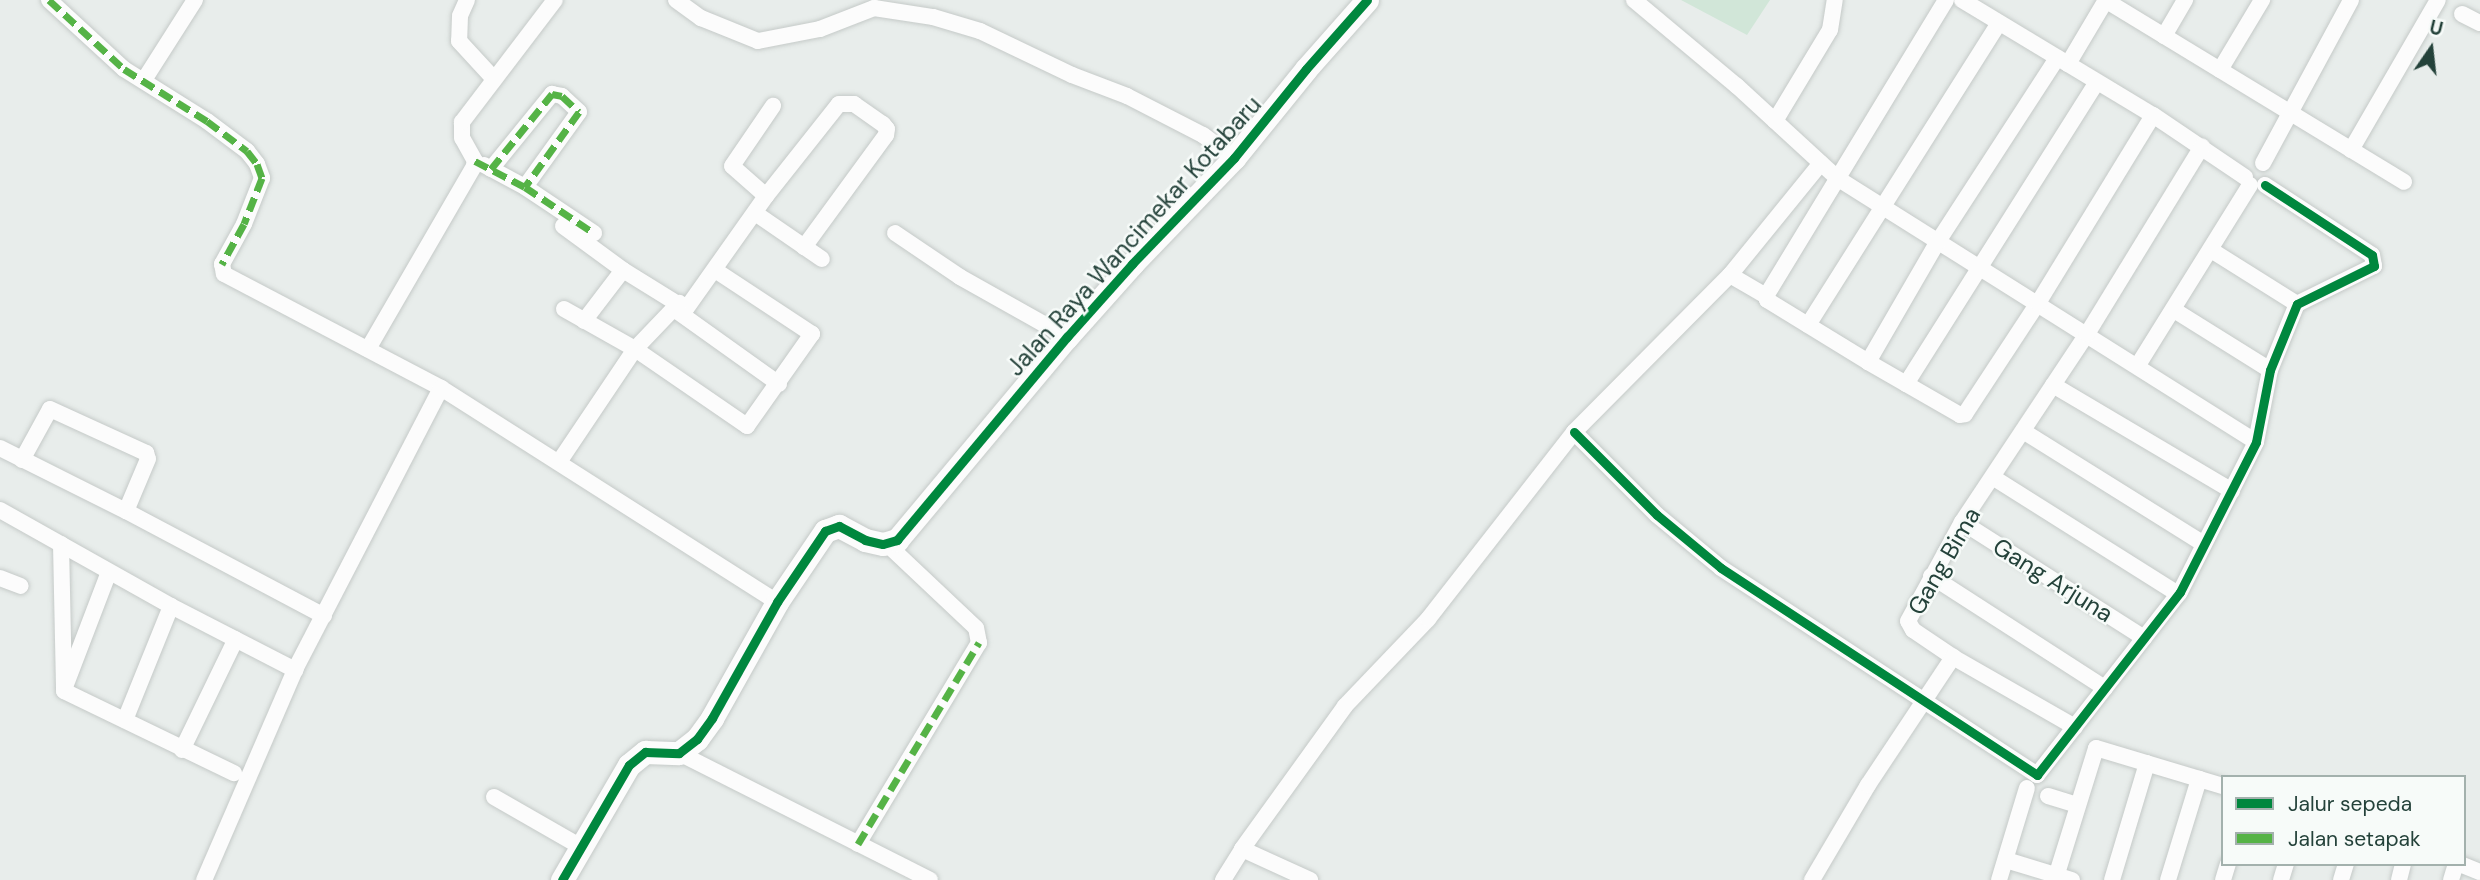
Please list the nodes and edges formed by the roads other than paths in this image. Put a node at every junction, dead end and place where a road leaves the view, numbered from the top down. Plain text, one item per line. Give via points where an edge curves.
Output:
1 (50, 0) edge
2 (195, 0) edge
3 (467, 0) edge
4 (555, 0) edge
5 (676, 0) edge
6 (1367, 0) edge
7 (1634, 0) edge
8 (1835, 0) edge
9 (1946, 0) edge
10 (1962, 0) edge
11 (2106, 0) edge
12 (2185, 0) edge
13 (2262, 0) edge
14 (2351, 0) edge
15 (2438, 0) edge
16 (2462, 14) dead end
17 (1999, 23) junction
18 (2480, 23) edge
19 (2164, 36) junction
20 (2062, 61) junction
21 (2220, 70) junction
22 (494, 79) junction
23 (144, 80) junction
24 (2097, 82) junction
25 (773, 106) dead end
26 (2290, 114) junction
27 (2153, 115) junction
28 (1776, 121) junction
29 (2202, 146) junction
30 (2351, 150) junction
31 (1234, 159) junction
32 (475, 161) junction
33 (1821, 163) junction
34 (491, 169) junction
35 (1837, 177) junction
36 (2253, 182) junction
37 (2404, 182) dead end
38 (525, 187) junction
39 (766, 196) junction
40 (1883, 206) junction
41 (755, 213) junction
42 (563, 226) dead end
43 (594, 233) dead end
44 (895, 233) dead end
45 (1937, 243) junction
46 (804, 247) junction
47 (2211, 250) junction
48 (822, 259) dead end
49 (1979, 267) junction
50 (623, 270) junction
51 (715, 270) junction
52 (1730, 275) junction
53 (1766, 296) junction
54 (2038, 303) junction
55 (2297, 304) junction
56 (676, 306) junction
57 (564, 309) dead end
58 (2174, 310) junction
59 (584, 321) junction
60 (1808, 325) junction
61 (2087, 334) junction
62 (1067, 337) junction
63 (368, 349) junction
64 (635, 349) junction
65 (1868, 362) junction
66 (2138, 365) junction
67 (2270, 370) junction
68 (779, 384) junction
69 (1906, 384) junction
70 (2053, 385) junction
71 (441, 388) junction
72 (2023, 431) junction
73 (1574, 432) junction
74 (2256, 442) junction
75 (0, 448) edge
76 (22, 460) junction
77 (559, 462) junction
78 (1994, 478) junction
79 (2232, 491) junction
80 (0, 510) edge
81 (126, 510) junction
82 (1962, 522) junction
83 (61, 544) junction
84 (2204, 544) junction
85 (888, 545) junction
86 (109, 572) junction
87 (1931, 576) junction
88 (0, 578) edge
89 (21, 586) dead end
90 (2178, 594) junction
91 (778, 602) junction
92 (172, 606) junction
93 (324, 616) junction
94 (2144, 638) junction
95 (236, 639) junction
96 (1953, 657) junction
97 (295, 670) junction
98 (2105, 688) junction
99 (64, 691) junction
100 (1926, 702) junction
101 (125, 720) junction
102 (2075, 727) junction
103 (182, 750) junction
104 (680, 753) junction
105 (2147, 763) junction
106 (234, 773) dead end
107 (2199, 779) junction
108 (2221, 785) edge
109 (2027, 788) dead end
110 (2048, 796) dead end
111 (494, 797) dead end
112 (2078, 805) junction
113 (858, 844) junction
114 (583, 848) junction
115 (1242, 849) junction
116 (2006, 860) junction
117 (2464, 866) edge
118 (2480, 872) edge
119 (2055, 878) edge
120 (204, 880) edge
121 (562, 880) edge
122 (930, 880) edge
123 (1223, 880) edge
124 (1310, 880) edge
125 (1812, 880) edge
126 (1998, 880) edge
127 (2072, 880) edge
128 (2112, 880) edge
129 (2168, 880) edge

1 - 23 street via 124,69
2 - 23 street
3 - 22 street via 460,16 459,41
4 - 22 street
5 - 31 street via 701,18 758,41 820,29 874,8 933,17 980,31 1127,96 1203,135
6 - 31 street, Jalan Raya Wancimekar Kotabaru
7 - 28 street
8 - 28 street via 1830,30
9 - 35 street
10 - 17 street
11 - 19 street
11 - 20 street
12 - 19 street
13 - 21 street
14 - 26 street
15 - 30 street
16 - 18 street
17 - 20 street
17 - 40 street
19 - 21 street
20 - 24 street
20 - 45 street
21 - 26 street
22 - 32 street via 462,122 462,138
23 - 63 street via 207,121 257,163 262,178 222,264 224,274
24 - 27 street
24 - 49 street
25 - 39 street via 732,166
26 - 30 street
26 - 36 street via 2263,163 2247,169
27 - 29 street
27 - 54 street
28 - 33 street
29 - 36 street
29 - 61 street, Gang Bima
30 - 37 street
31 - 62 street, Jalan Raya Wancimekar Kotabaru
32 - 34 street
32 - 63 street
33 - 35 street
33 - 52 street
34 - 38 street
34 - 38 street via 557,93 579,112
35 - 40 street
35 - 53 street
36 - 47 street
36 - 55 street via 2372,255 2375,262 2372,269
38 - 43 street
39 - 41 street
39 - 46 street via 839,104 854,104 887,129
40 - 45 street
40 - 60 street
41 - 46 street
41 - 51 street
42 - 50 street
44 - 62 street via 960,277
45 - 49 street
45 - 65 street
46 - 48 street
47 - 55 street
47 - 58 street
49 - 54 street
49 - 69 street
50 - 56 street
50 - 59 street
51 - 56 street via 686,309
51 - 68 street via 812,334
52 - 53 street
52 - 73 street
53 - 60 street
54 - 61 street
54 - 69 street via 1963,416
55 - 67 street
56 - 64 street
56 - 68 street
57 - 59 street
58 - 66 street
58 - 67 street
59 - 64 street
60 - 65 street
61 - 66 street
61 - 70 street, Gang Bima
62 - 85 street, Jalan Raya Wancimekar Kotabaru via 928,507
63 - 71 street
64 - 68 street via 743,426 751,423
64 - 77 street
65 - 69 street
66 - 74 street
67 - 74 street
70 - 72 street, Gang Bima
70 - 79 street
71 - 77 street
71 - 93 street
72 - 78 street, Gang Bima
72 - 84 street
73 - 100 street via 1657,515 1721,568
73 - 115 street via 1428,619 1345,706
74 - 79 street
75 - 76 street
76 - 81 street
76 - 81 street via 50,409 146,453 148,459
77 - 91 street
78 - 82 street, Gang Bima
78 - 90 street
79 - 84 street
80 - 83 street
81 - 93 street
82 - 87 street, Gang Bima
82 - 94 street, Gang Arjuna
83 - 86 street
83 - 99 street
84 - 90 street
85 - 91 street via 865,540 839,526 829,528
85 - 113 street via 976,628 979,643
86 - 92 street
86 - 99 street
87 - 96 street, Gang Bima via 1909,625
87 - 98 street
88 - 89 street
90 - 94 street
91 - 104 street via 712,718
92 - 95 street
92 - 101 street
93 - 97 street
94 - 98 street
95 - 97 street
95 - 103 street
96 - 100 street
96 - 102 street, Gang Bima
97 - 120 street
98 - 102 street
99 - 101 street
100 - 102 street via 2037,775
100 - 125 street via 1868,785
101 - 103 street
103 - 106 street
104 - 113 street
104 - 114 street via 654,751 637,757
105 - 107 street
105 - 112 street via 2096,748
105 - 128 street
107 - 108 street
107 - 129 street
109 - 116 street
110 - 112 street
111 - 114 street
112 - 119 street
113 - 122 street
114 - 121 street
115 - 123 street
115 - 124 street
116 - 119 street
116 - 126 street
117 - 118 street
119 - 127 street

